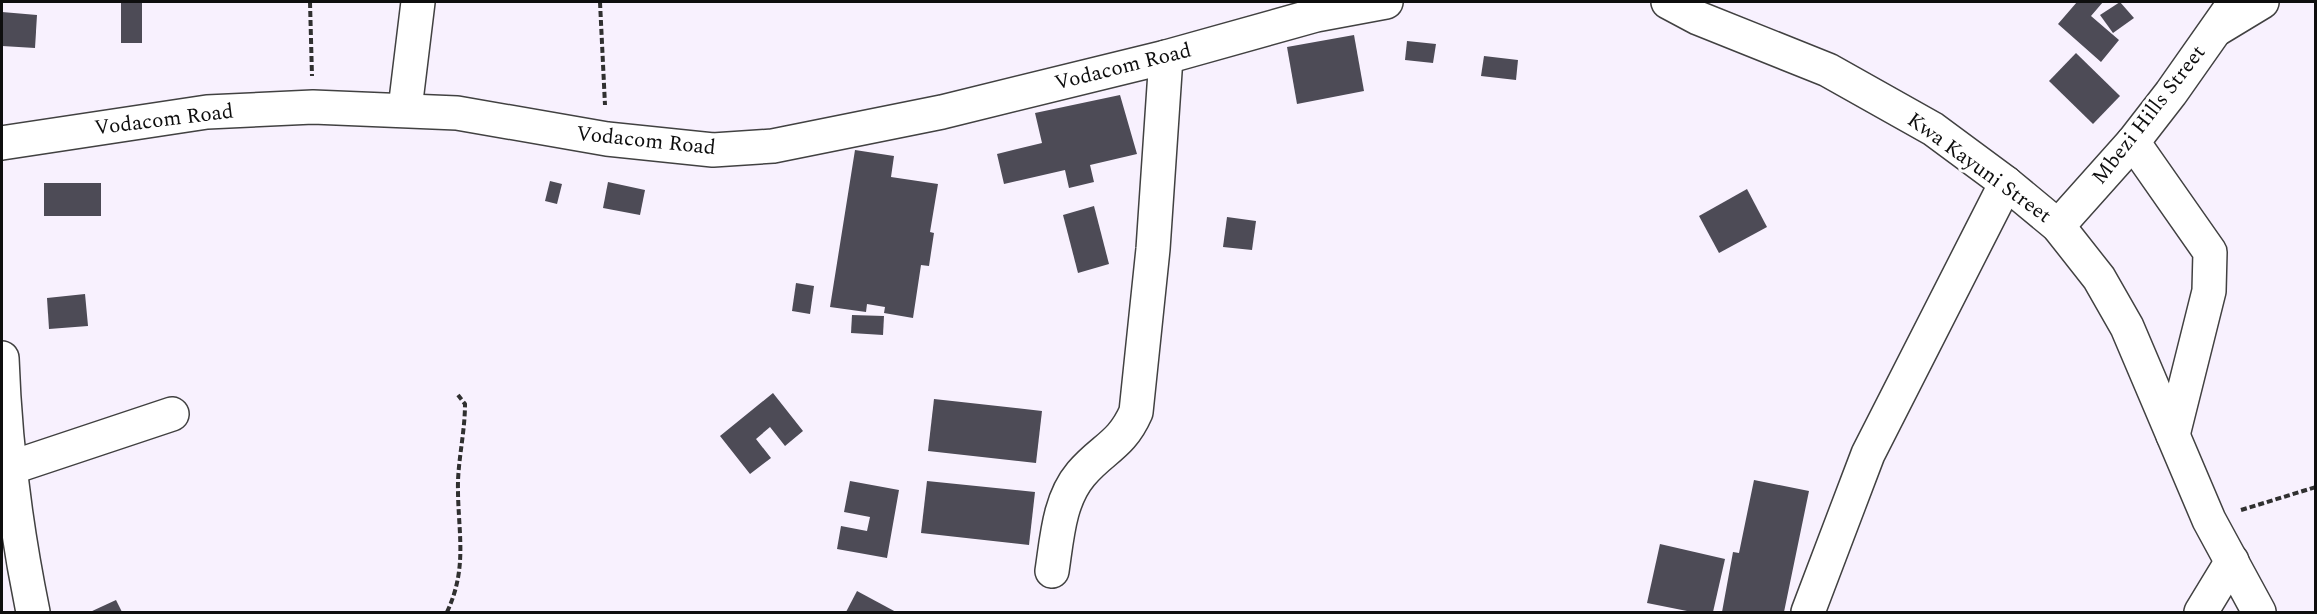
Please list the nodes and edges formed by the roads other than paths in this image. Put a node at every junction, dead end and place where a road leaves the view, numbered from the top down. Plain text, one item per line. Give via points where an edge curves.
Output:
1 (418, 2) edge
2 (1386, 2) edge
3 (1668, 2) edge
4 (2235, 2) edge
5 (2262, 2) edge
6 (2212, 32) junction
7 (1166, 57) junction
8 (405, 109) junction
9 (2133, 142) junction
10 (2, 143) edge
11 (2006, 183) junction
12 (2058, 226) junction
13 (2, 358) edge
14 (172, 414) dead end
15 (2173, 435) junction
16 (10, 468) junction
17 (2232, 561) junction
18 (1052, 571) dead end
19 (33, 612) edge
20 (1808, 612) edge
21 (2201, 612) edge
22 (2259, 612) edge

1 - 8 street
2 - 7 street, Vodacom Road via 1316,15
3 - 11 street, Kwa Kayuni Street via 1828,70 1933,129
4 - 6 street, Mbezi Hills Street
5 - 6 street
6 - 9 street, Mbezi Hills Street
7 - 8 street, Vodacom Road via 942,112 773,146 712,150
7 - 18 street via 1154,249 1136,412 1127,431 1081,473 1069,493 1060,520
8 - 10 street, Vodacom Road via 313,107 207,112
9 - 12 street, Mbezi Hills Street
9 - 15 street via 2210,252 2209,291
11 - 12 street, Kwa Kayuni Street
11 - 20 street via 1868,454
12 - 15 street, Kwa Kayuni Street via 2098,278 2127,327
13 - 16 street
14 - 16 street
15 - 17 street, Kwa Kayuni Street via 2209,520
16 - 19 street
17 - 21 street
17 - 22 street, Kwa Kayuni Street

